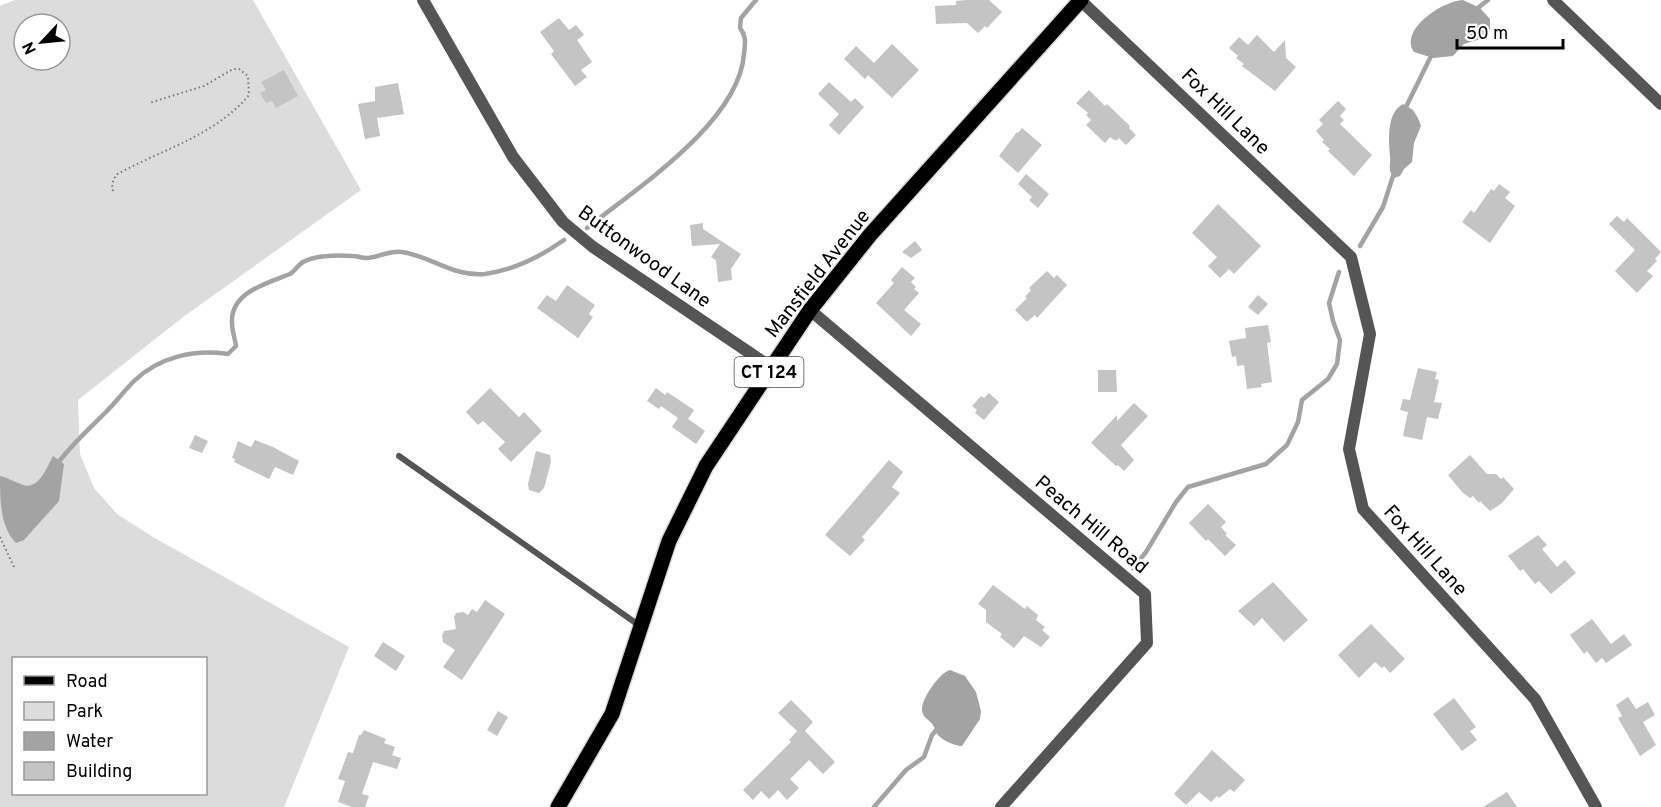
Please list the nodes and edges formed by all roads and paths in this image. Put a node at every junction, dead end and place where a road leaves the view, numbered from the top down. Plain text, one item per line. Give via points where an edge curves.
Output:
1 (423, 0) edge
2 (1081, 0) edge
3 (1553, 0) edge
4 (149, 103) dead end
5 (1661, 104) edge
6 (114, 191) dead end
7 (810, 310) junction
8 (772, 368) junction
9 (399, 456) dead end
10 (0, 537) edge
11 (14, 567) dead end
12 (641, 627) junction
13 (558, 807) edge
14 (1001, 807) edge
15 (1596, 807) edge

1 - 8 street, Buttonwood Lane via 513,157 563,222 593,247
2 - 7 main road, Mansfield Avenue / CT 124 via 870,235
2 - 15 street, Fox Hill Lane via 1351,257 1370,334 1349,449 1363,509 1535,699
3 - 5 street
4 - 6 path via 204,86 233,69 248,76 249,95 235,112 192,139 116,175
7 - 8 main road, Mansfield Avenue / CT 124
7 - 14 street, Peach Hill Road via 1145,594 1147,643
8 - 12 main road, Mansfield Avenue / CT 124 via 706,466 669,541
9 - 12 lane
10 - 11 path
12 - 13 main road, Mansfield Avenue / CT 124 via 612,714

